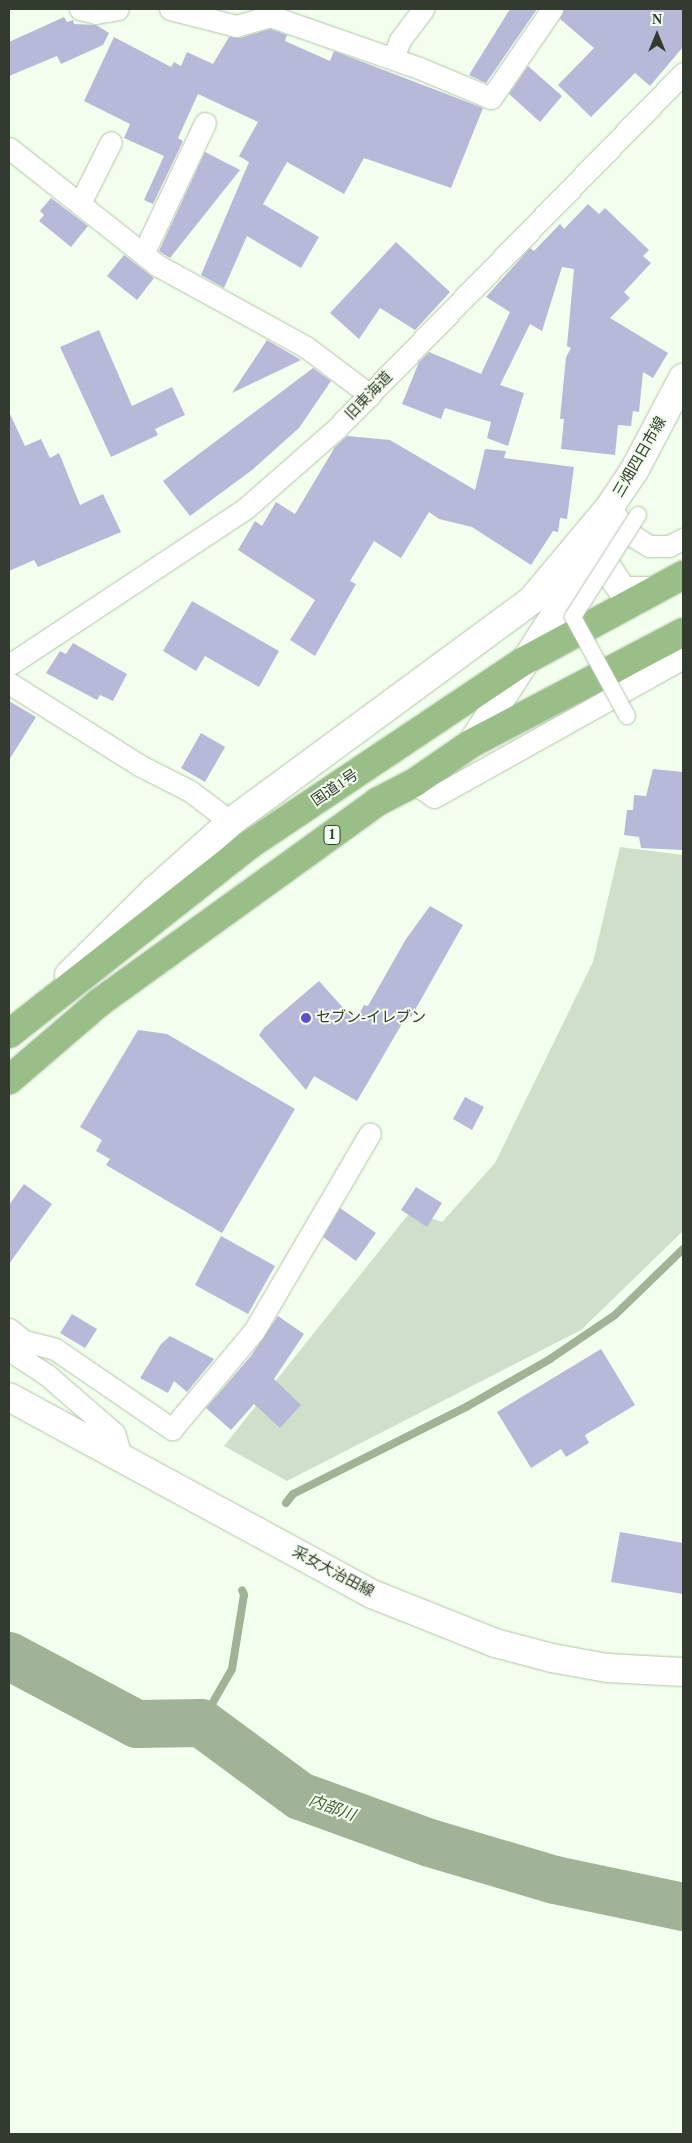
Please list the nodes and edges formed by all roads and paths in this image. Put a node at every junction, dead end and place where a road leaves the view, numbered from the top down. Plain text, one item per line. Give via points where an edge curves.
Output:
1 (80, 9) edge
2 (118, 9) edge
3 (170, 9) edge
4 (423, 9) edge
5 (552, 9) edge
6 (393, 58) junction
7 (683, 73) edge
8 (205, 124) dead end
9 (111, 142) dead end
10 (9, 148) edge
11 (80, 202) junction
12 (143, 254) junction
13 (683, 378) edge
14 (370, 395) junction
15 (638, 515) dead end
16 (609, 520) junction
17 (683, 539) edge
18 (683, 575) edge
19 (650, 591) junction
20 (683, 632) edge
21 (683, 658) edge
22 (524, 661) junction
23 (9, 665) edge
24 (9, 683) edge
25 (627, 716) dead end
26 (472, 742) junction
27 (414, 783) junction
28 (231, 822) junction
29 (11, 1032) edge
30 (9, 1080) edge
31 (370, 1133) dead end
32 (14, 1343) edge
33 (9, 1397) edge
34 (122, 1459) junction
35 (683, 1672) edge

1 - 2 street via 96,13
3 - 6 street via 236,26 270,16
4 - 6 street via 400,40
5 - 6 street via 491,98
7 - 14 street, 旧東海道 via 482,276
8 - 12 street
9 - 11 street
10 - 11 street
11 - 12 street
12 - 14 street via 157,265 306,347
13 - 16 main road, 三畑四日市線
14 - 23 street, 旧東海道 via 246,508
15 - 25 street, bridge via 573,617
16 - 17 street via 649,546 670,546
16 - 19 main road via 600,558 608,574 623,591
16 - 22 main road
16 - 28 main road via 532,600
18 - 19 highway, 国道1号
19 - 22 highway, 国道1号
20 - 26 highway, 1
21 - 27 street via 434,797
22 - 26 main road
22 - 29 highway, 国道1号 via 249,845
24 - 28 street via 139,765 190,791
26 - 27 highway, 1
27 - 30 highway, 1 via 377,802 100,1002
28 - 29 main road via 155,890
31 - 32 street via 254,1331 172,1430 55,1349
32 - 34 street via 114,1434
33 - 34 main road, 采女大治田線
34 - 35 main road, 采女大治田線 via 372,1594 495,1643 607,1668

